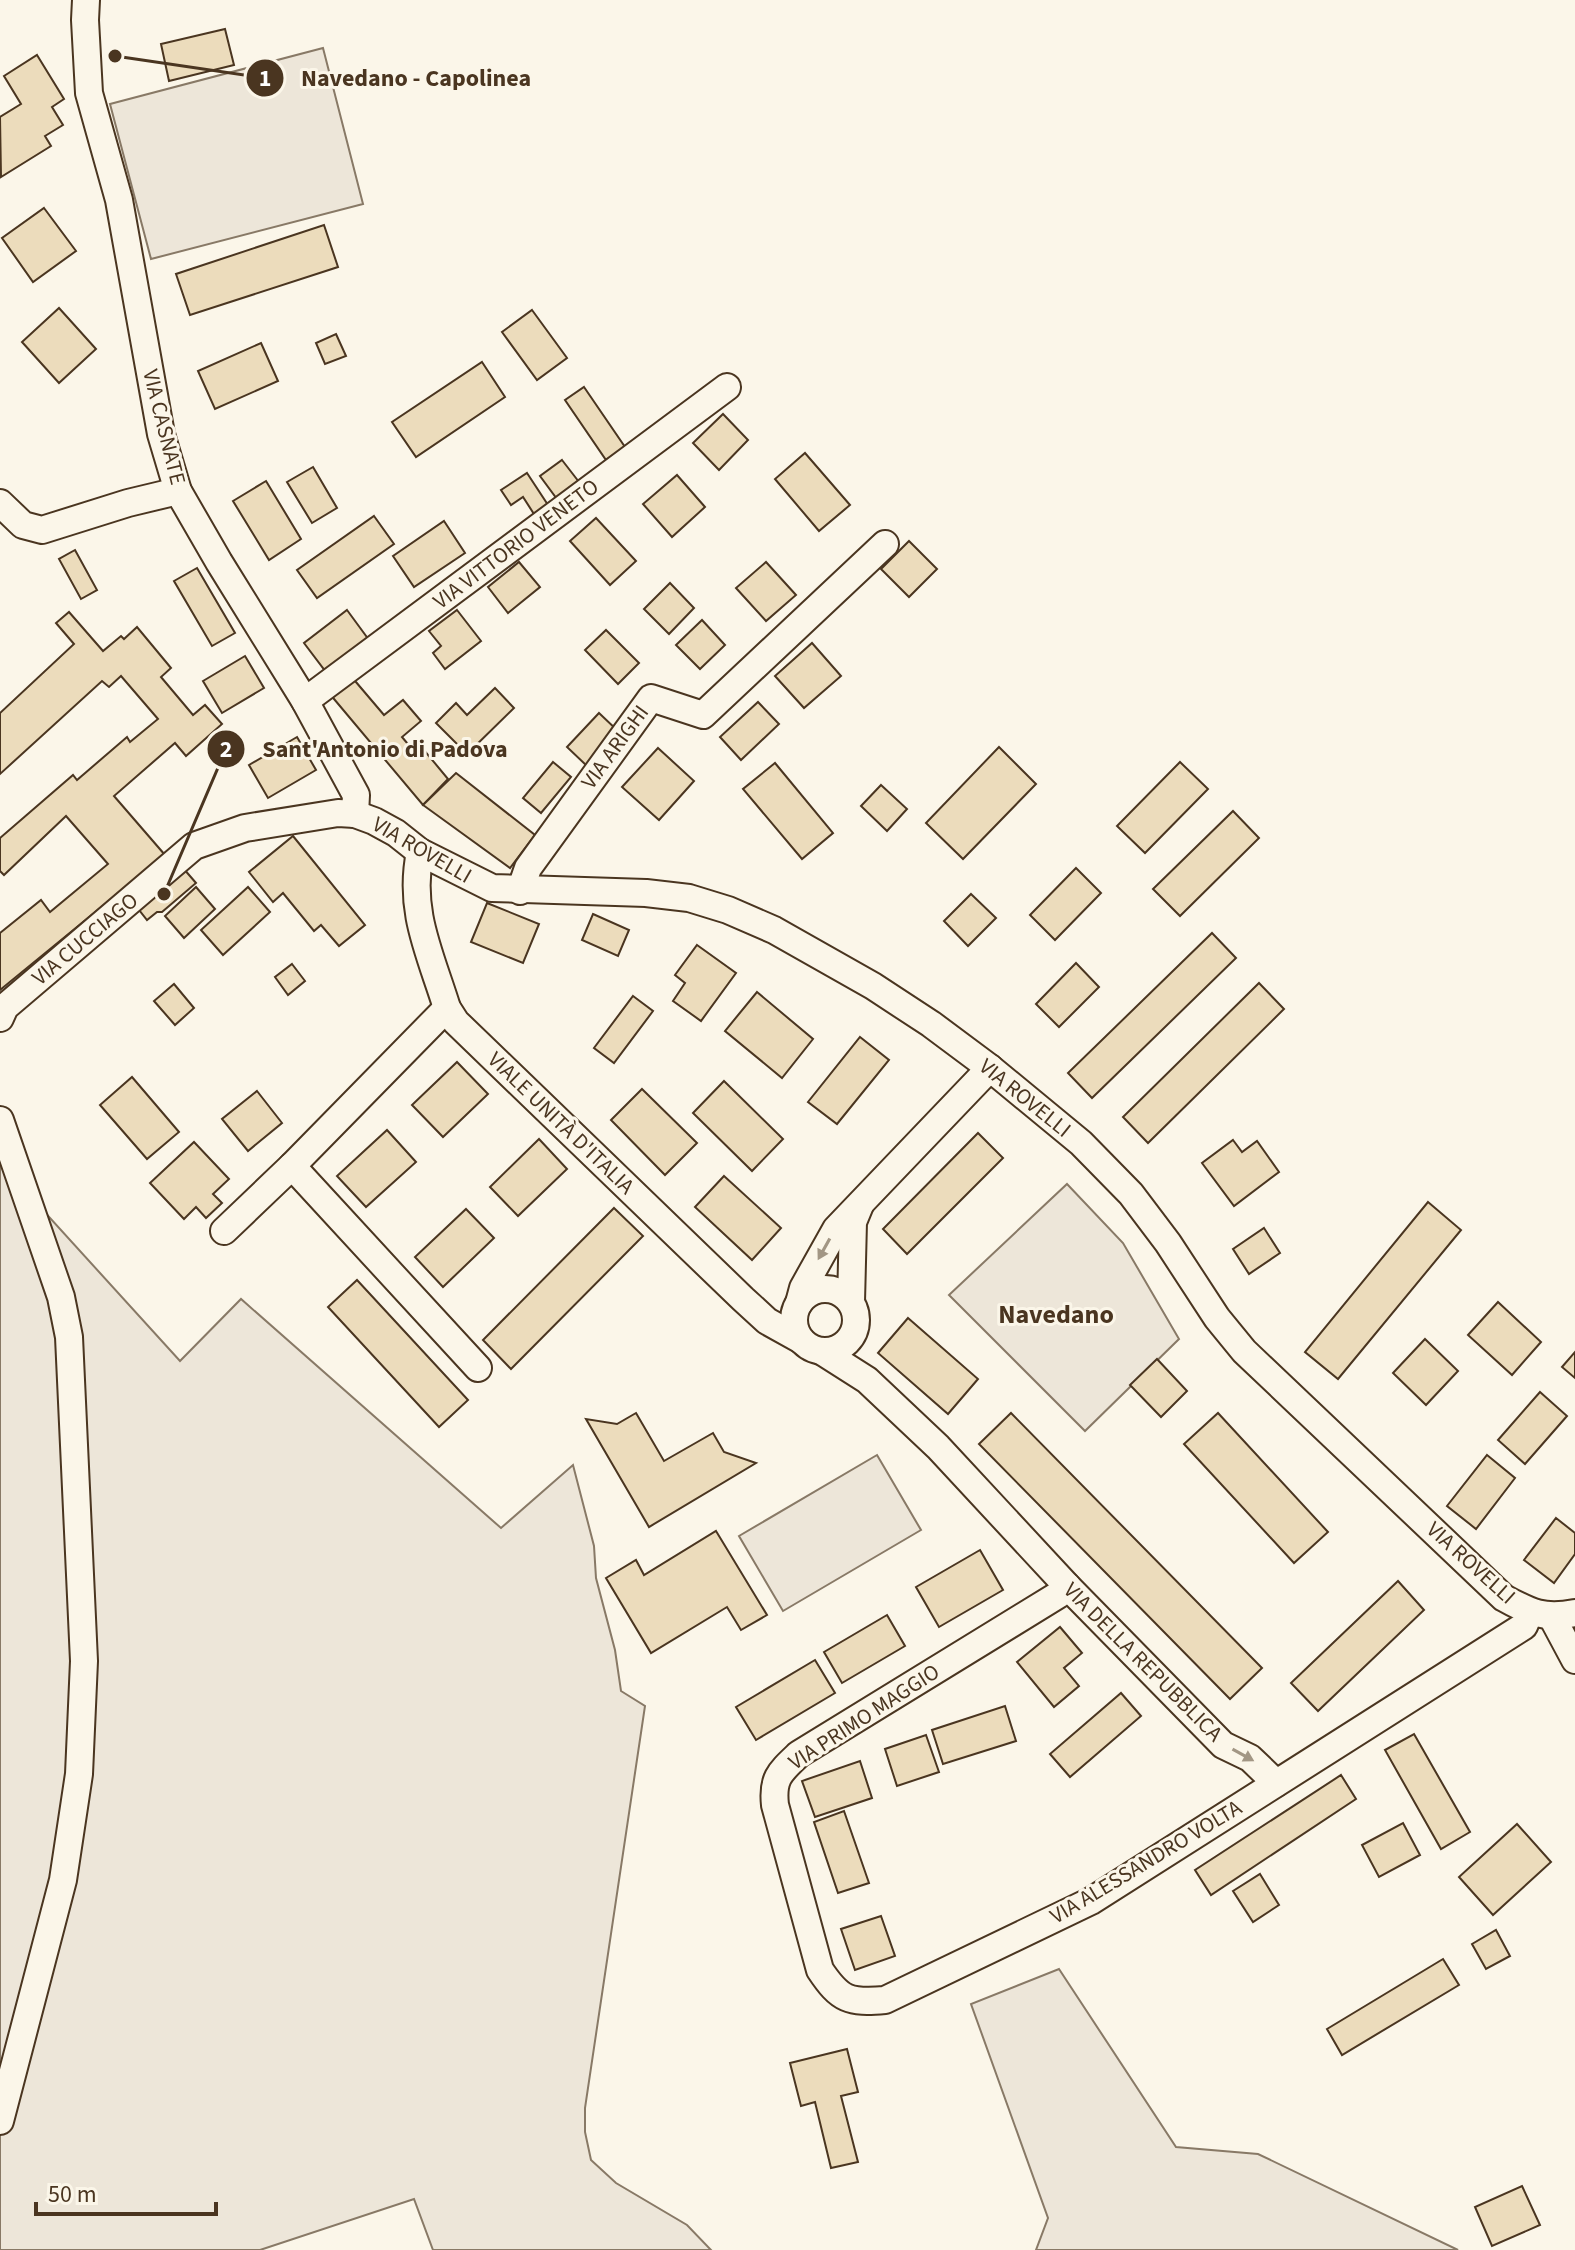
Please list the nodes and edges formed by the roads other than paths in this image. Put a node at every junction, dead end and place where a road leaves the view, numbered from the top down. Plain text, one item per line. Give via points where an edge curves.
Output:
1 (86, 0) edge
2 (727, 387) dead end
3 (178, 491) junction
4 (0, 503) edge
5 (885, 544) dead end
6 (305, 701) junction
7 (355, 814) junction
8 (420, 852) junction
9 (520, 891) junction
10 (447, 1008) junction
11 (0, 1018) edge
12 (990, 1068) junction
13 (0, 1120) edge
14 (292, 1166) junction
15 (861, 1202) junction
16 (224, 1231) dead end
17 (851, 1302) junction
18 (799, 1303) junction
19 (853, 1335) junction
20 (812, 1346) junction
21 (478, 1368) dead end
22 (867, 1380) junction
23 (1067, 1586) junction
24 (1552, 1614) edge
25 (1575, 1660) edge
26 (1276, 1783) junction
27 (885, 2000) joint
28 (0, 2121) edge

1 - 3 street, VIA CASNATE via 89,93 119,200 161,434
2 - 6 street, VIA VITTORIO VENETO
3 - 4 street via 42,530 23,525
3 - 6 street, VIA CASNATE
5 - 9 street, VIA ARIGHI via 703,715 651,698 528,868
6 - 7 street, VIA CASNATE via 356,795
7 - 8 street, VIA ROVELLI via 396,833
7 - 11 street, VIA CUCCIAGO via 245,828 194,846 5,1007
8 - 9 street, VIA ROVELLI via 492,888
8 - 10 street, VIALE UNITÀ D'ITALIA via 416,911
9 - 12 street, VIA ROVELLI via 646,893 728,910 873,986
10 - 14 street
10 - 20 street, VIALE UNITÀ D'ITALIA via 743,1299 767,1321
12 - 15 street
12 - 24 street, VIA ROVELLI via 1081,1143 1131,1194 1244,1351 1504,1598
13 - 28 street via 61,1297 69,1337 84,1661 79,1774 63,1880
14 - 16 street
14 - 21 street
15 - 17 street via 853,1222
15 -> 18 street via 836,1229
17 - 18 street via 831,1289 819,1289
17 - 19 street via 856,1312
18 - 20 street via 795,1328
19 - 20 street via 836,1350
19 - 22 street via 857,1363
20 - 22 street, VIALE UNITÀ D'ITALIA
22 - 23 street, VIA DELLA REPUBBLICA via 938,1447
23 -> 26 street, VIA DELLA REPUBBLICA via 1223,1745 1250,1758
23 - 27 street, VIA PRIMO MAGGIO via 799,1754 780,1772 773,1788 775,1805 820,1970 844,1998
24 - 25 street, VIA ROVELLI
24 - 26 street via 1524,1626
26 - 27 street, VIA ALESSANDRO VOLTA via 1091,1901

